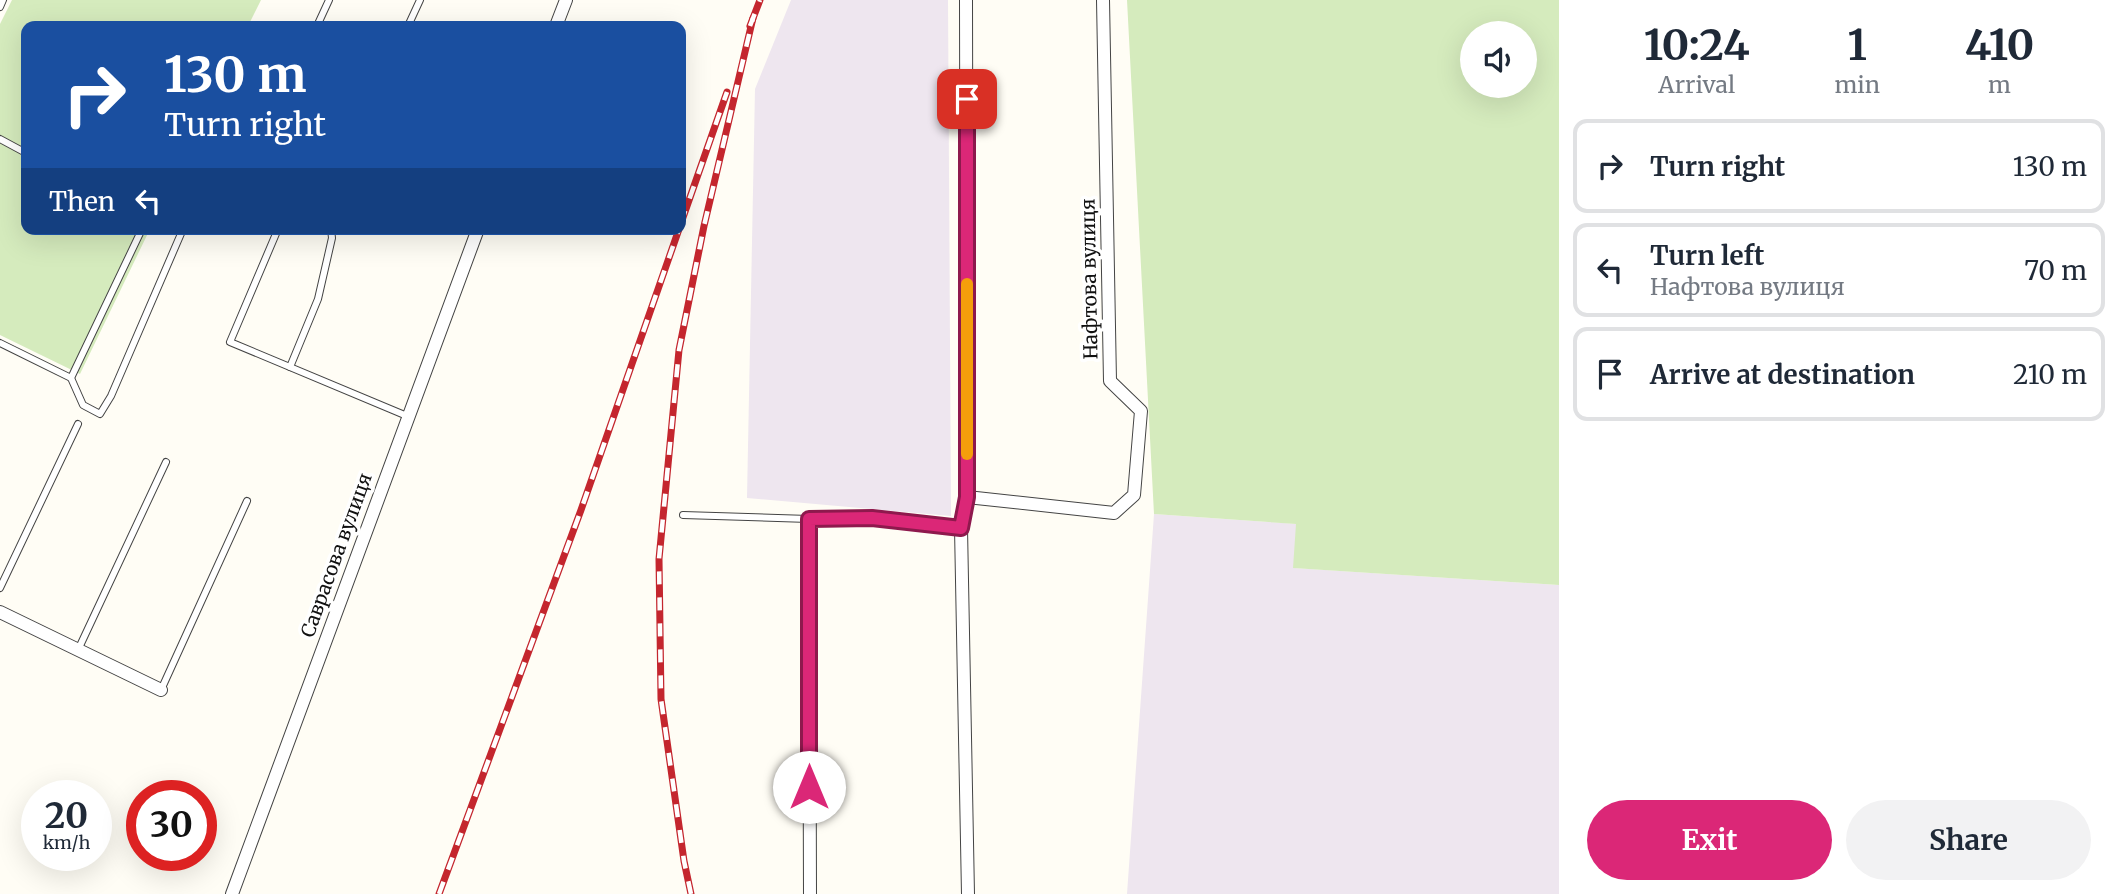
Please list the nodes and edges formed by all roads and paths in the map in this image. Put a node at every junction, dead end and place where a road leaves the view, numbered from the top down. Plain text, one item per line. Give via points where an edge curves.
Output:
1 (3, 0) edge
2 (329, 0) edge
3 (420, 0) edge
4 (566, 0) edge
5 (966, 0) edge
6 (1103, 0) edge
7 (0, 7) edge
8 (319, 21) edge
9 (410, 21) edge
10 (558, 21) edge
11 (0, 139) edge
12 (21, 150) edge
13 (139, 235) edge
14 (180, 235) edge
15 (275, 235) edge
16 (332, 235) edge
17 (476, 235) edge
18 (0, 343) edge
19 (290, 367) junction
20 (71, 378) junction
21 (407, 416) junction
22 (78, 424) dead end
23 (166, 463) dead end
24 (967, 497) junction
25 (247, 501) dead end
26 (683, 515) dead end
27 (809, 519) junction
28 (961, 528) junction
29 (0, 588) edge
30 (0, 612) edge
31 (78, 650) junction
32 (161, 690) joint
33 (232, 894) edge
34 (810, 894) edge
35 (968, 894) edge

1 - 7 lane
2 - 8 lane
3 - 9 lane
4 - 10 street
5 - 24 street
6 - 24 street, Нафтова вулиця via 1110,382 1141,411 1134,495 1114,513
11 - 12 lane
13 - 20 lane
14 - 20 lane via 100,414 83,405
15 - 19 lane via 230,342
16 - 19 lane via 318,299
17 - 21 street, Саврасова вулиця
18 - 20 lane
19 - 21 lane
21 - 33 street, Саврасова вулиця
22 - 29 lane
23 - 31 lane
24 - 28 street
25 - 32 lane
26 - 27 lane
27 - 28 lane via 872,518
27 - 34 street
28 - 35 street
30 - 31 street
31 - 32 street

